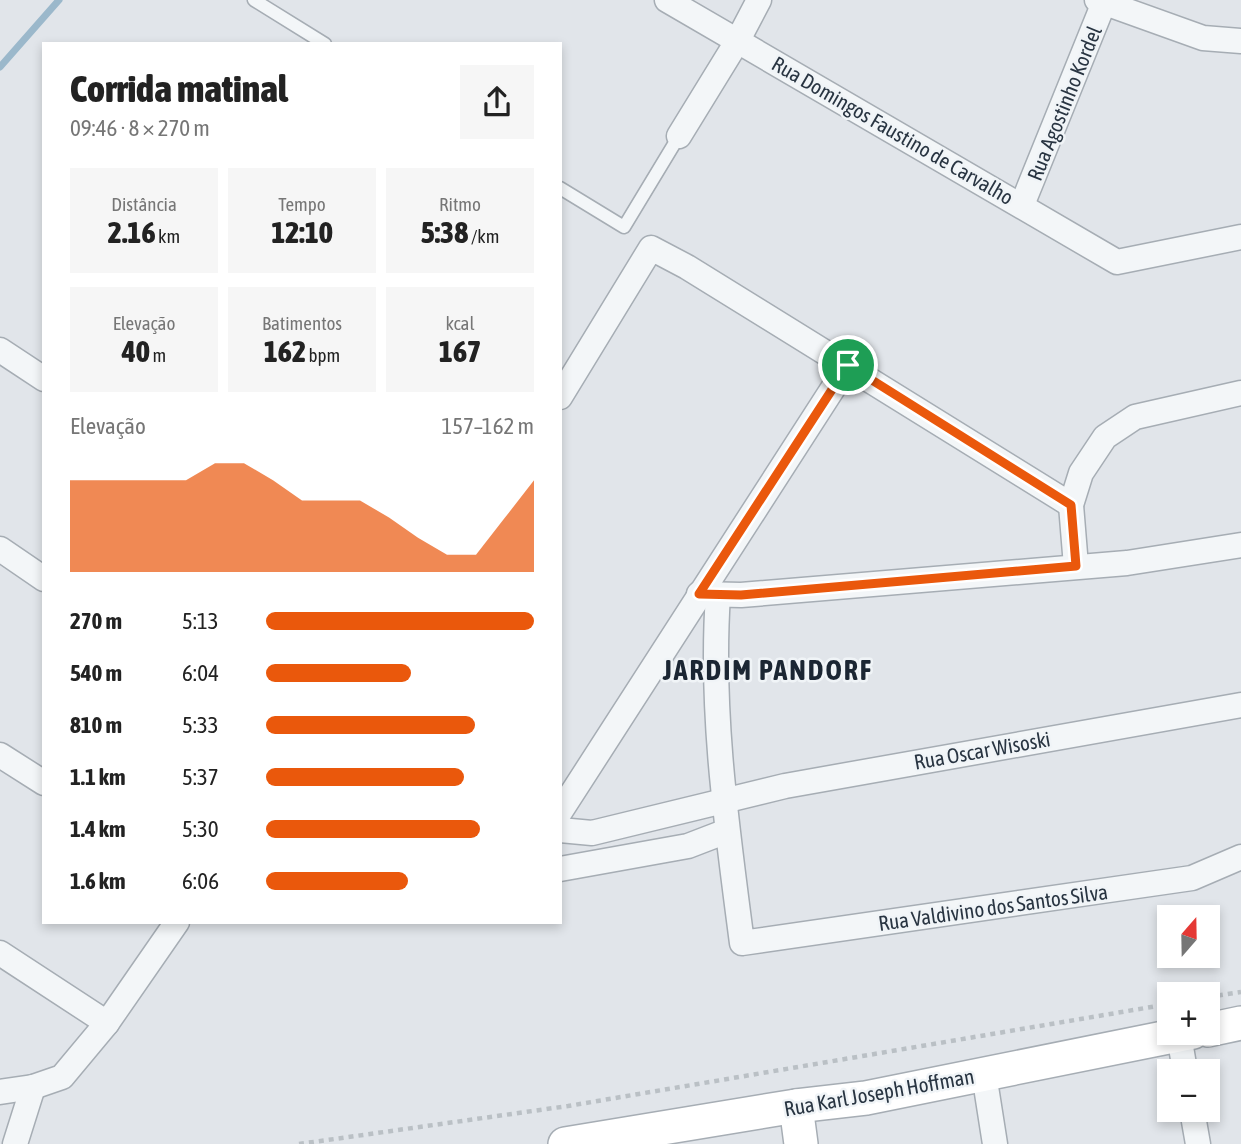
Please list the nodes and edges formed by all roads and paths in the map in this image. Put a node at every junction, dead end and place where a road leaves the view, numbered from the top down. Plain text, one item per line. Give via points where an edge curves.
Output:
1 (254, 0) edge
2 (667, 0) edge
3 (760, 0) edge
4 (1102, 1) edge
5 (738, 40) junction
6 (1241, 41) edge
7 (322, 42) edge
8 (679, 136) joint
9 (562, 189) edge
10 (1022, 205) junction
11 (1241, 237) edge
12 (0, 349) edge
13 (848, 365) junction
14 (42, 378) edge
15 (1241, 393) edge
16 (562, 394) edge
17 (1071, 505) junction
18 (1241, 545) edge
19 (0, 549) edge
20 (1076, 566) junction
21 (42, 578) edge
22 (709, 595) junction
23 (1241, 705) edge
24 (0, 755) edge
25 (42, 782) edge
26 (723, 800) junction
27 (562, 809) edge
28 (562, 830) edge
29 (727, 831) junction
30 (1241, 856) edge
31 (562, 869) edge
32 (176, 924) edge
33 (0, 953) edge
34 (1241, 992) edge
35 (1220, 996) edge
36 (1157, 1006) edge
37 (107, 1023) junction
38 (1241, 1023) edge
39 (1220, 1027) edge
40 (1157, 1039) edge
41 (984, 1074) junction
42 (33, 1087) junction
43 (0, 1092) edge
44 (796, 1106) junction
45 (1194, 1122) edge
46 (15, 1144) edge
47 (299, 1144) edge
48 (565, 1144) edge
49 (801, 1144) edge
50 (995, 1144) edge
51 (1198, 1144) edge

1 - 7 lane
2 - 5 street, Rua Domingos Faustino de Carvalho
3 - 5 street
4 - 6 street via 1203,38
4 - 10 street, Rua Agostinho Kordel
5 - 8 street
5 - 10 street, Rua Domingos Faustino de Carvalho
8 - 9 lane via 624,227
10 - 11 street, Rua Domingos Faustino de Carvalho via 1117,262
12 - 14 street
13 - 16 street via 651,248
13 - 17 street
13 - 22 street
15 - 17 street via 1135,417 1105,437 1081,472
17 - 20 street
18 - 20 street
19 - 21 street
20 - 22 street
22 - 26 street
22 - 27 street
23 - 26 street, Rua Oscar Wisoski
24 - 25 street
26 - 28 street, Rua Oscar Wisoski via 592,833
26 - 29 street
29 - 30 street, Rua Valdivino dos Santos Silva via 742,943 1192,878
29 - 31 street via 688,846
32 - 37 street
33 - 37 street
34 - 35 path
36 - 47 path via 568,1106
37 - 42 street via 62,1077
38 - 39 street, Rua Karl Joseph Hoffman
40 - 41 street, Rua Karl Joseph Hoffman
41 - 44 street, Rua Karl Joseph Hoffman via 866,1098
41 - 50 street
42 - 43 street
42 - 46 street
44 - 48 street, Rua Karl Joseph Hoffman
44 - 49 street
45 - 51 street

